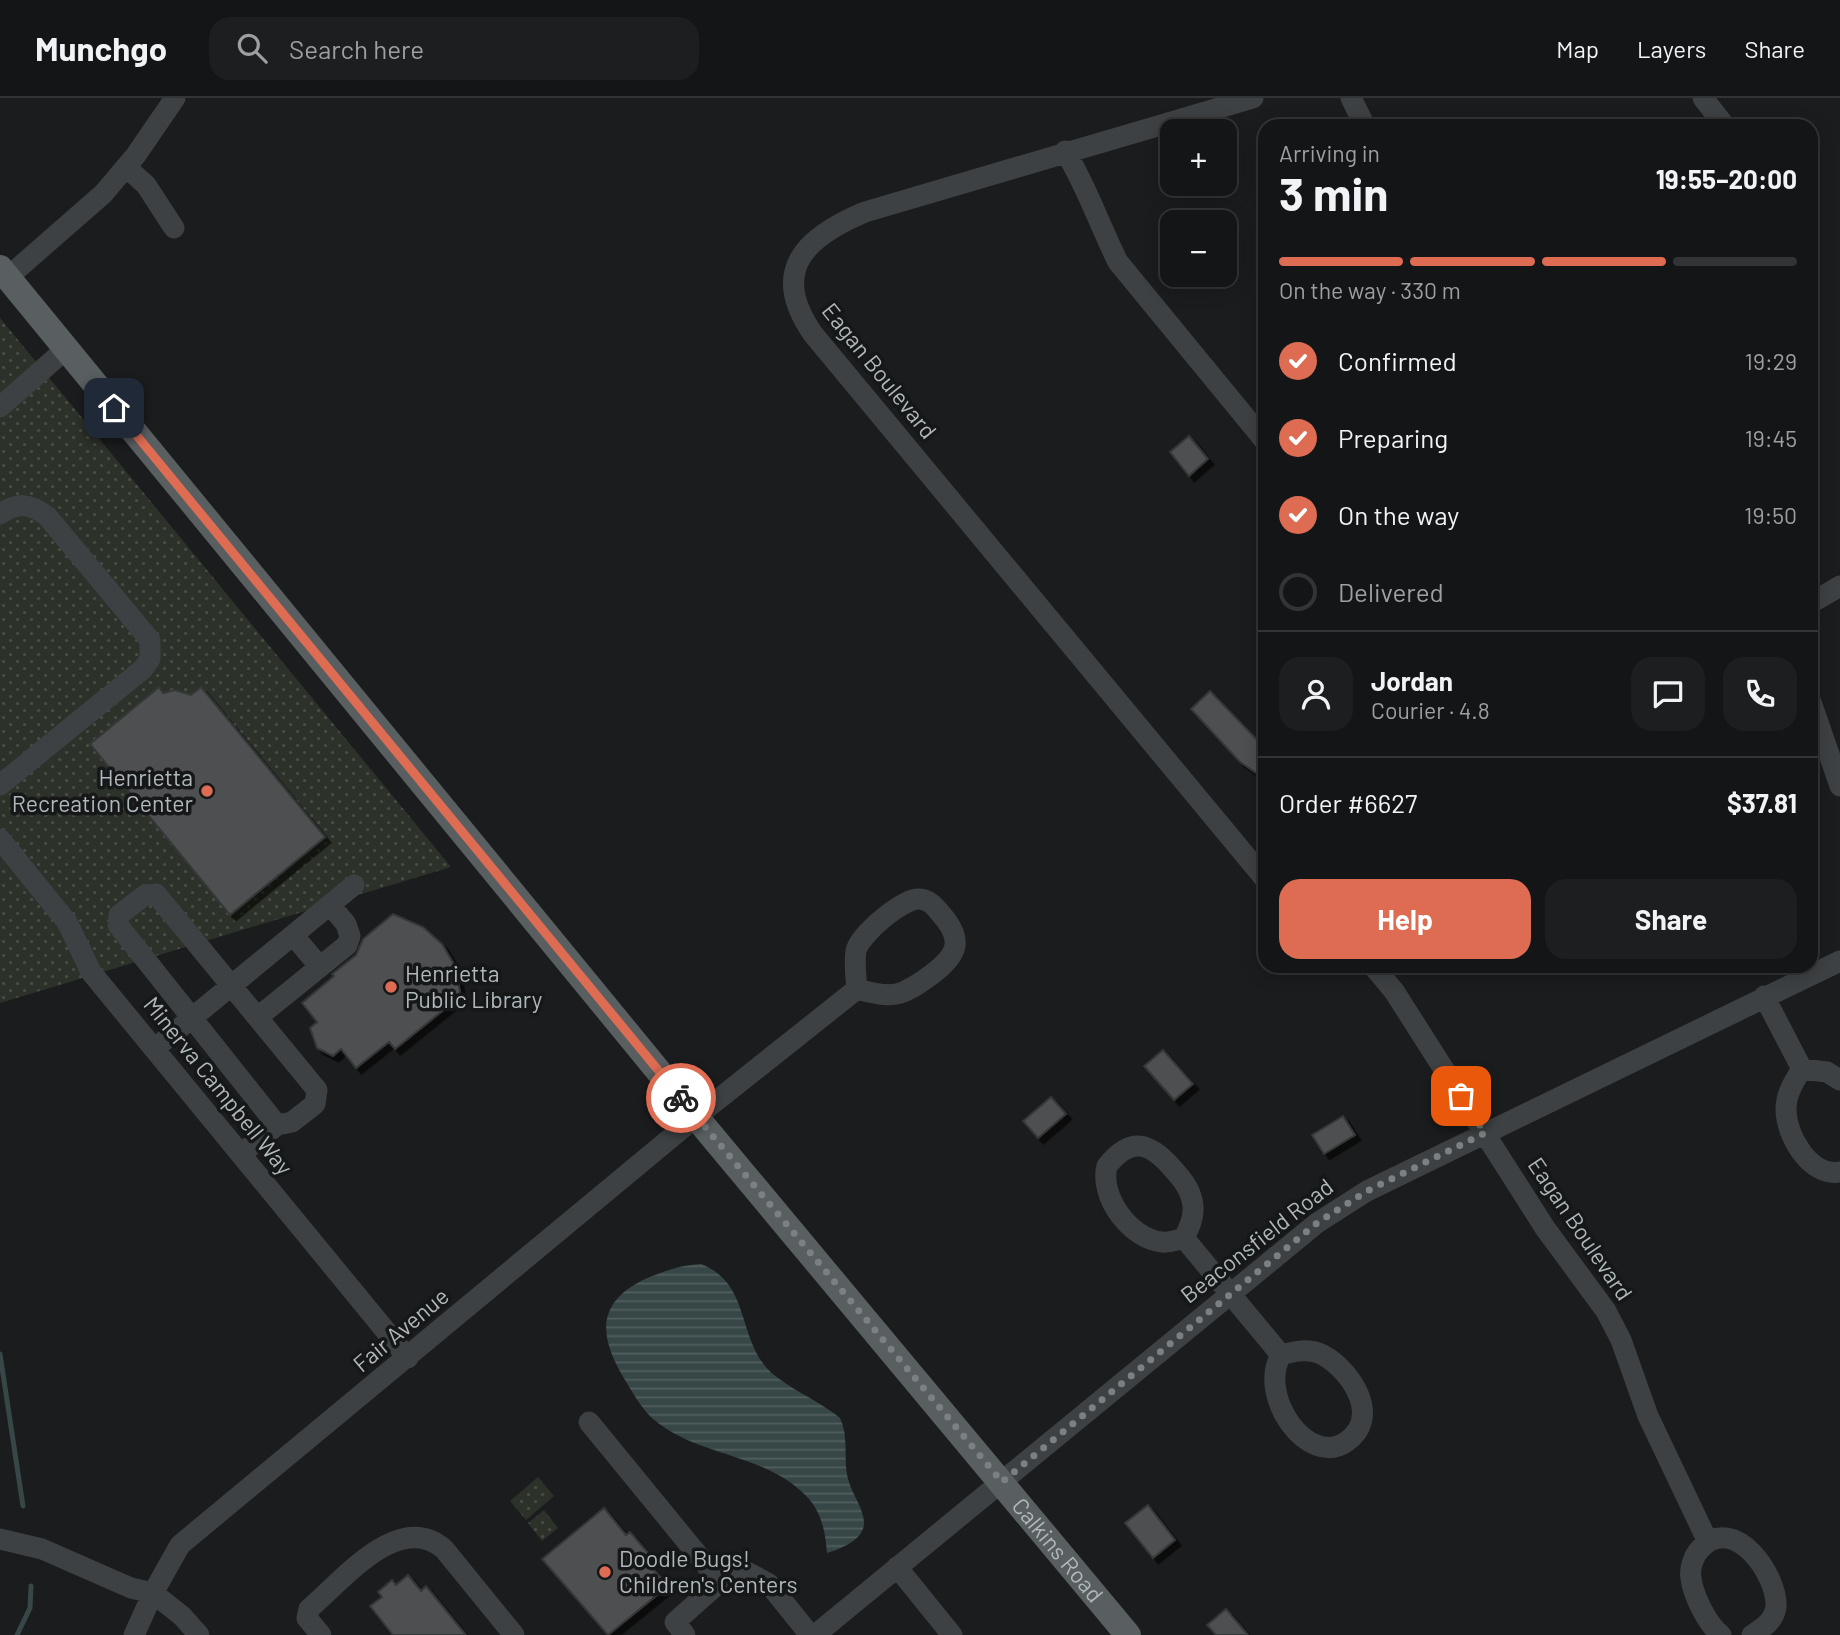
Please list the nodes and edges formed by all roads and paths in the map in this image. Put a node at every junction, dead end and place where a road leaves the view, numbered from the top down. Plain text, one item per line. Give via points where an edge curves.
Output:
1 (175, 98) edge
2 (1252, 98) edge
3 (1351, 98) edge
4 (1703, 98) edge
5 (1362, 119) edge
6 (1720, 119) edge
7 (1065, 151) junction
8 (126, 167) junction
9 (174, 228) dead end
10 (4, 272) edge
11 (66, 349) junction
12 (0, 407) edge
13 (1258, 432) edge
14 (0, 514) edge
15 (1840, 586) edge
16 (1818, 599) edge
17 (1818, 722) edge
18 (0, 785) edge
19 (1840, 786) edge
20 (0, 839) edge
21 (1258, 871) edge
22 (354, 885) dead end
23 (330, 905) junction
24 (293, 935) junction
25 (1840, 961) edge
26 (320, 967) junction
27 (1818, 971) edge
28 (1379, 973) edge
29 (1814, 973) edge
30 (232, 985) junction
31 (857, 989) junction
32 (1764, 996) junction
33 (257, 1017) junction
34 (192, 1018) junction
35 (154, 1049) junction
36 (1802, 1069) junction
37 (1840, 1080) edge
38 (696, 1117) junction
39 (277, 1125) junction
40 (1485, 1133) junction
41 (241, 1154) junction
42 (1840, 1172) edge
43 (1184, 1238) junction
44 (1230, 1293) junction
45 (1281, 1355) junction
46 (408, 1359) junction
47 (589, 1422) dead end
48 (1002, 1482) junction
49 (0, 1539) edge
50 (1708, 1542) junction
51 (897, 1567) junction
52 (720, 1582) junction
53 (153, 1593) junction
54 (134, 1635) edge
55 (199, 1635) edge
56 (321, 1635) edge
57 (514, 1635) edge
58 (685, 1635) edge
59 (813, 1635) edge
60 (952, 1635) edge
61 (1128, 1635) edge
62 (1721, 1635) edge
63 (1752, 1635) edge

1 - 8 street
2 - 7 street, Eagan Boulevard
3 - 5 street
4 - 6 street
7 - 13 street via 1087,188 1118,262
7 - 21 street, Eagan Boulevard via 838,223 819,236 797,262 793,298 813,334
8 - 9 street via 146,185
8 - 10 street via 103,194
10 - 11 main road, Calkins Road
11 - 12 street
11 - 38 main road, Calkins Road
14 - 18 street via 24,504 47,516 150,640 151,650 143,669
15 - 16 street
17 - 19 street
20 - 35 street, Minerva Campbell Way via 67,922 91,972
22 - 23 street
23 - 24 street
23 - 26 street via 350,936 347,945
24 - 26 street
24 - 30 street
25 - 27 street, Beaconsfield Road
26 - 33 street
28 - 40 street, Eagan Boulevard
29 - 32 street, Beaconsfield Road
30 - 33 street
30 - 34 street
30 - 34 street via 156,894 145,895 119,915 118,925
31 - 31 street via 891,996 907,992 945,965 953,953 954,929 929,901 905,901 862,939 856,950
31 - 38 street, Fair Avenue
32 - 36 street
32 - 40 street, Beaconsfield Road
33 - 39 street via 317,1090 315,1104 292,1122
34 - 35 street
34 - 39 street
35 - 41 street, Minerva Campbell Way
36 - 37 street via 1827,1072
36 - 42 street via 1788,1096 1788,1124 1811,1165 1832,1174
38 - 46 street, Fair Avenue
38 - 48 main road, Calkins Road
39 - 41 street
40 - 44 street, Beaconsfield Road via 1357,1197
40 - 50 street, Eagan Boulevard via 1545,1228 1606,1311 1648,1416
41 - 46 street, Minerva Campbell Way
43 - 43 street via 1193,1209 1186,1183 1160,1153 1137,1145 1125,1148 1107,1166 1105,1188 1111,1200 1139,1234 1164,1243
43 - 44 street
44 - 45 street
44 - 48 street, Beaconsfield Road
45 - 45 street via 1273,1368 1273,1385 1284,1413 1314,1444 1325,1448 1348,1441 1364,1412 1357,1389 1322,1354 1298,1350
46 - 53 street, Fair Avenue via 180,1545
47 - 52 street
48 - 51 street, Beaconsfield Road
48 - 61 main road, Calkins Road
49 - 53 street via 42,1549
50 - 62 street via 1698,1551 1690,1576 1695,1594
50 - 63 street via 1723,1537 1747,1546 1767,1579 1776,1607 1766,1626
51 - 59 street, Beaconsfield Road
51 - 60 street
52 - 58 street via 675,1622
52 - 59 street via 747,1572 769,1584
53 - 54 street, Fair Avenue
53 - 55 street
56 - 57 street via 307,1618 309,1609 389,1541 413,1535 435,1540

